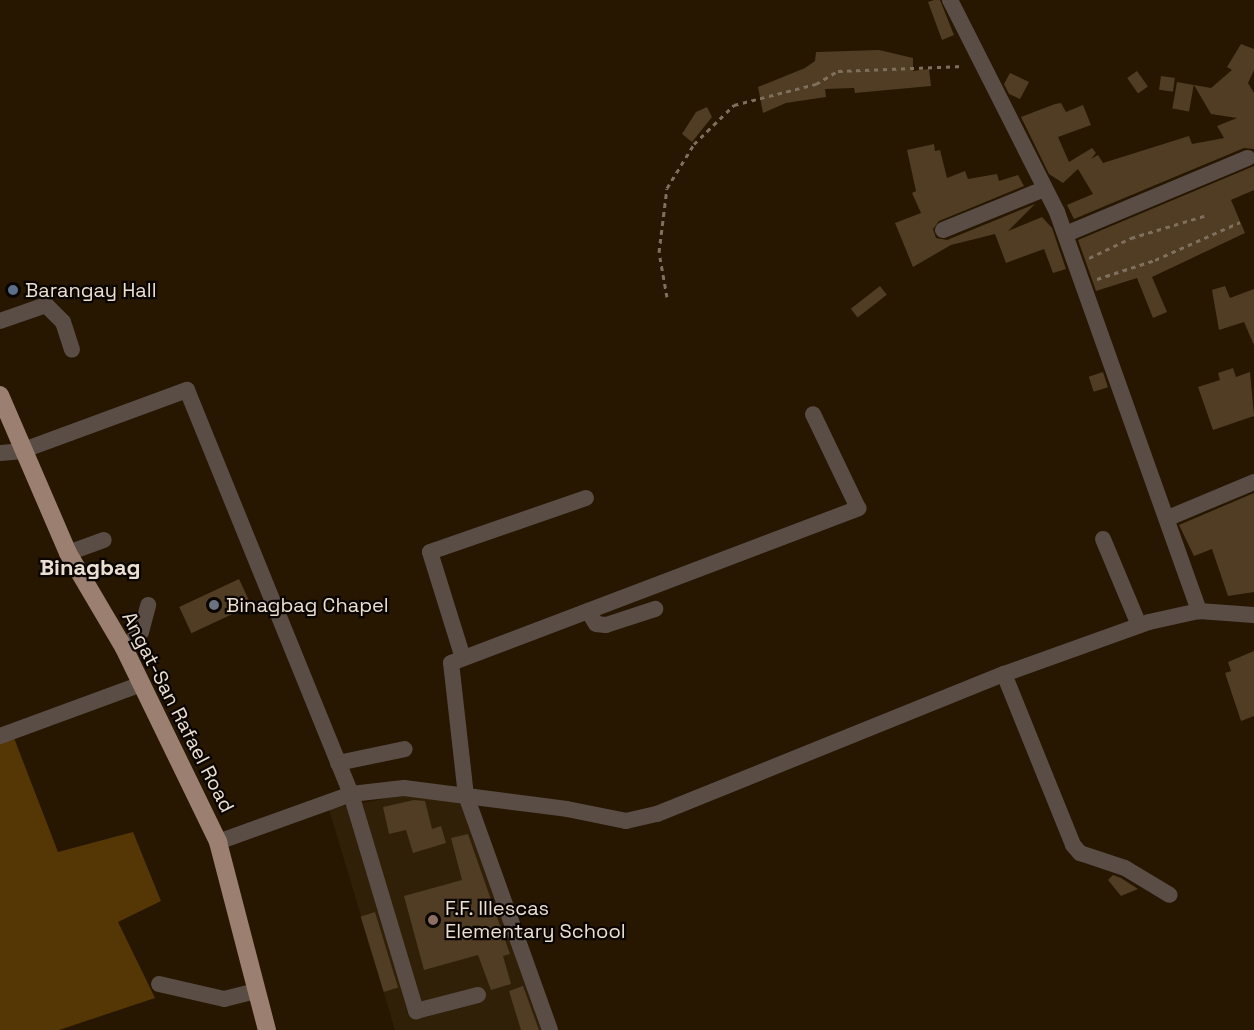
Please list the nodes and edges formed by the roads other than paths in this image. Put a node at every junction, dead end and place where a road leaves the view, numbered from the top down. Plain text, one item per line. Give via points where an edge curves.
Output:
1 (950, 0) edge
2 (1248, 158) dead end
3 (1044, 189) junction
4 (943, 230) dead end
5 (1066, 234) junction
6 (0, 321) edge
7 (72, 350) dead end
8 (0, 395) edge
9 (813, 414) dead end
10 (21, 451) junction
11 (0, 453) edge
12 (1254, 482) edge
13 (586, 498) dead end
14 (1168, 518) junction
15 (1103, 539) dead end
16 (104, 540) dead end
17 (68, 554) junction
18 (148, 605) dead end
19 (655, 609) dead end
20 (588, 610) junction
21 (1199, 611) junction
22 (1254, 615) edge
23 (1139, 625) junction
24 (124, 648) junction
25 (464, 658) junction
26 (1004, 674) junction
27 (141, 684) junction
28 (0, 736) edge
29 (405, 749) dead end
30 (338, 763) junction
31 (351, 794) junction
32 (466, 796) junction
33 (218, 842) junction
34 (1170, 895) dead end
35 (159, 984) dead end
36 (256, 991) junction
37 (478, 995) dead end
38 (267, 1030) edge
39 (550, 1030) edge

1 - 3 street
2 - 5 street
3 - 4 street
3 - 5 street
5 - 14 street
6 - 7 street via 46,305 63,322
8 - 10 main road, Angat-San Rafael Road
9 - 20 street via 858,508
10 - 11 street
10 - 17 main road, Angat-San Rafael Road
10 - 30 street via 187,390
12 - 14 street
13 - 25 street via 430,552
14 - 21 street
15 - 23 street
16 - 17 street
17 - 24 main road, Angat-San Rafael Road
18 - 24 street via 141,632
19 - 20 street via 606,625 591,620
20 - 25 street
21 - 22 street
21 - 23 street
23 - 26 street
24 - 27 main road, Angat-San Rafael Road
25 - 32 street via 451,663
26 - 32 street via 626,821
26 - 34 street via 1073,845 1080,853 1125,868
27 - 28 street
27 - 33 main road, Angat-San Rafael Road
29 - 30 street
30 - 31 street
31 - 32 street via 404,788
31 - 33 street
31 - 37 street via 416,1011
32 - 39 street
33 - 36 main road, Angat-San Rafael Road
35 - 36 street via 224,999
36 - 38 main road, Angat-San Rafael Road

